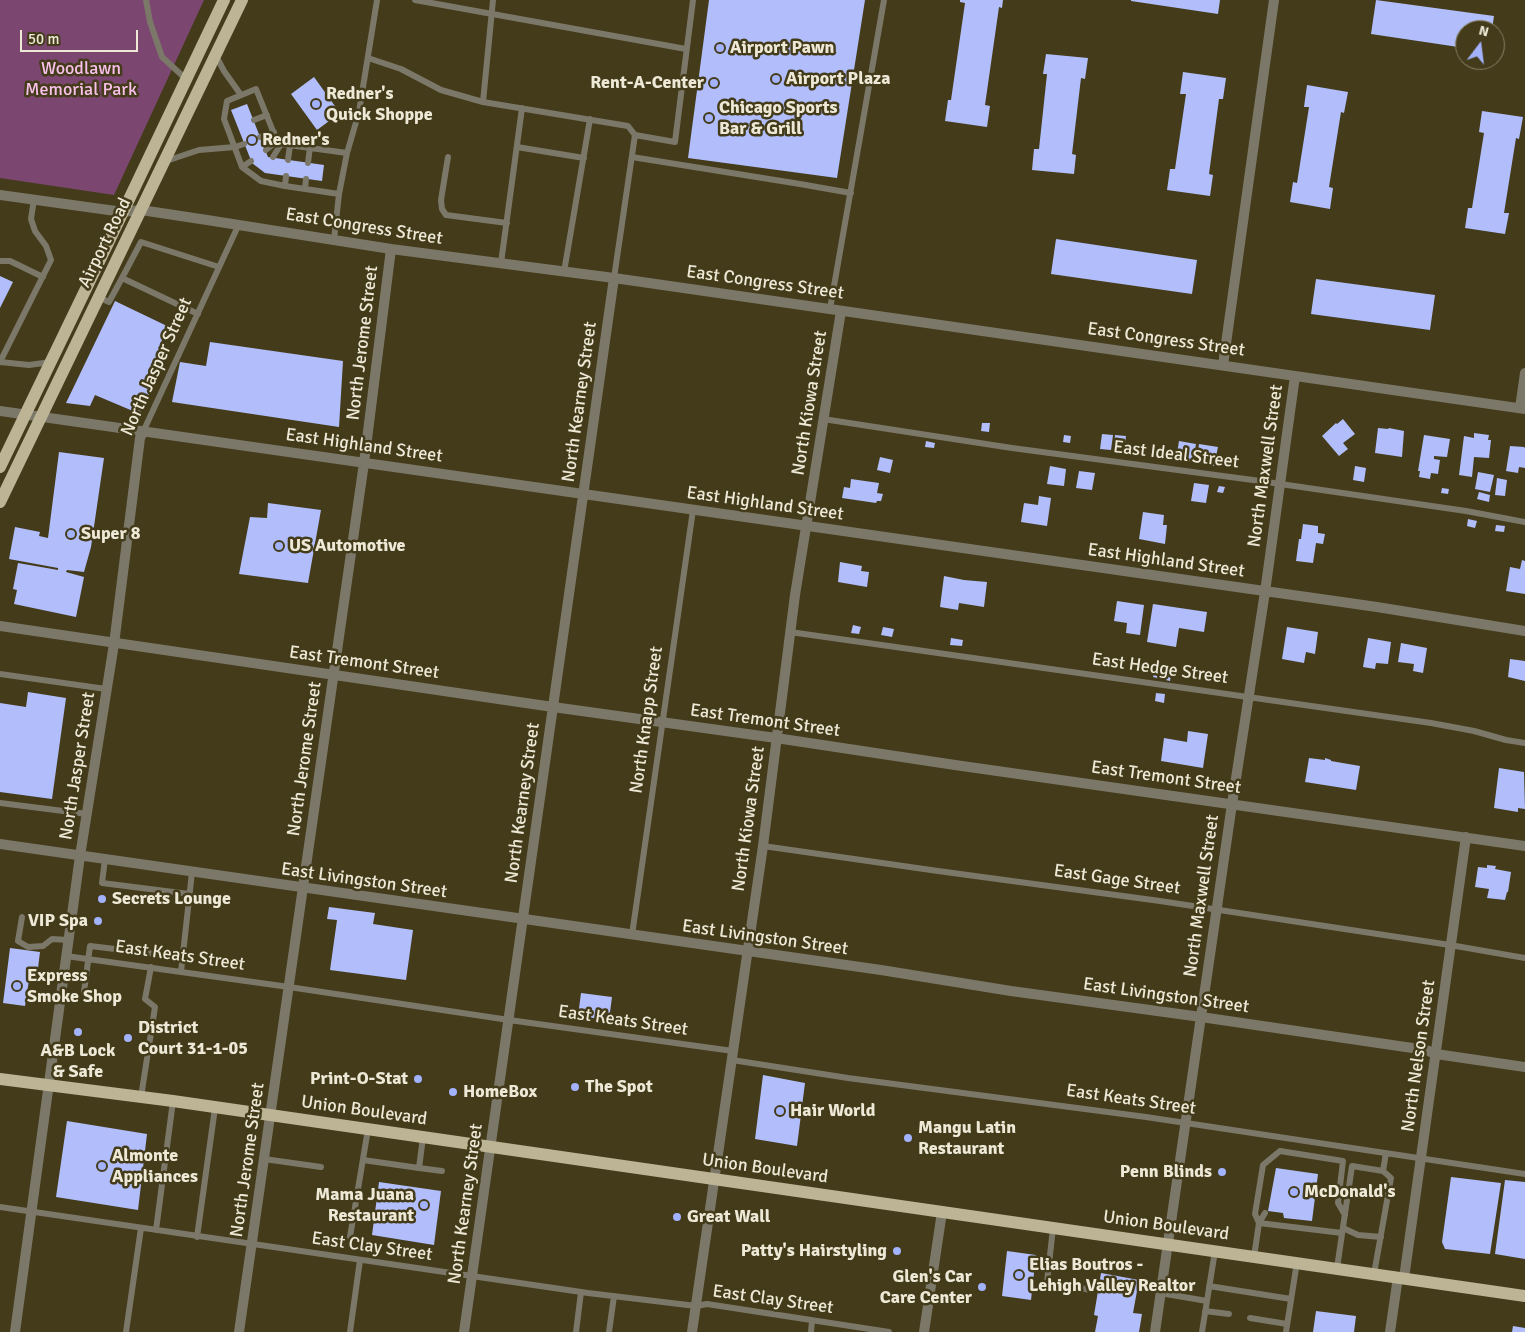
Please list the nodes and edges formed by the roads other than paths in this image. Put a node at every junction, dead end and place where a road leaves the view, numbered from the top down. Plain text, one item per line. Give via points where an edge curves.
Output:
1 (146, 0) edge
2 (224, 0) edge
3 (242, 0) edge
4 (377, 0) edge
5 (415, 0) edge
6 (493, 0) edge
7 (693, 0) edge
8 (884, 0) edge
9 (1274, 0) edge
10 (490, 14) junction
11 (686, 49) junction
12 (216, 56) junction
13 (368, 58) junction
14 (186, 79) junction
15 (241, 95) junction
16 (483, 102) junction
17 (522, 108) junction
18 (266, 115) junction
19 (254, 120) dead end
20 (590, 120) junction
21 (238, 127) dead end
22 (229, 131) junction
23 (274, 132) junction
24 (635, 135) junction
25 (260, 137) dead end
26 (279, 142) junction
27 (244, 144) dead end
28 (290, 145) junction
29 (235, 147) junction
30 (310, 147) junction
31 (517, 147) junction
32 (266, 150) dead end
33 (347, 153) junction
34 (273, 157) dead end
35 (448, 157) dead end
36 (632, 157) junction
37 (584, 158) junction
38 (288, 160) dead end
39 (165, 161) junction
40 (251, 161) dead end
41 (308, 163) dead end
42 (242, 167) junction
43 (266, 173) dead end
44 (286, 176) dead end
45 (306, 179) dead end
46 (261, 180) junction
47 (284, 186) junction
48 (305, 189) junction
49 (339, 194) junction
50 (851, 194) junction
51 (0, 195) edge
52 (34, 199) junction
53 (141, 210) junction
54 (123, 212) junction
55 (507, 223) junction
56 (239, 224) junction
57 (334, 240) junction
58 (391, 249) junction
59 (127, 254) junction
60 (0, 261) edge
61 (501, 264) junction
62 (219, 267) junction
63 (564, 272) junction
64 (43, 277) junction
65 (122, 278) junction
66 (614, 278) junction
67 (98, 298) junction
68 (830, 309) junction
69 (841, 310) junction
70 (198, 314) junction
71 (0, 362) edge
72 (51, 362) junction
73 (1223, 365) junction
74 (1525, 373) edge
75 (1295, 376) junction
76 (1522, 409) edge
77 (0, 411) edge
78 (25, 414) junction
79 (41, 417) junction
80 (824, 419) junction
81 (143, 432) junction
82 (364, 463) junction
83 (0, 467) edge
84 (1280, 484) junction
85 (584, 494) junction
86 (0, 502) edge
87 (693, 510) junction
88 (1525, 522) edge
89 (806, 526) junction
90 (1265, 592) junction
91 (0, 626) edge
92 (1525, 631) edge
93 (790, 632) junction
94 (114, 644) junction
95 (0, 674) edge
96 (333, 676) junction
97 (106, 689) junction
98 (1248, 698) junction
99 (553, 707) junction
100 (662, 722) junction
101 (776, 738) junction
102 (1525, 743) edge
103 (0, 803) edge
104 (1232, 804) junction
105 (87, 814) junction
106 (1466, 838) junction
107 (0, 844) edge
108 (763, 846) junction
109 (1525, 846) edge
110 (80, 856) junction
111 (105, 859) junction
112 (192, 872) junction
113 (303, 888) junction
114 (190, 894) junction
115 (1217, 910) junction
116 (22, 917) dead end
117 (523, 920) junction
118 (632, 935) junction
119 (68, 940) junction
120 (1450, 945) junction
121 (747, 952) junction
122 (66, 956) junction
123 (182, 957) junction
124 (1525, 958) edge
125 (88, 959) junction
126 (151, 967) junction
127 (181, 972) junction
128 (289, 986) junction
129 (84, 992) dead end
130 (1201, 1016) junction
131 (508, 1020) junction
132 (1436, 1054) junction
133 (733, 1055) junction
134 (1525, 1067) edge
135 (0, 1079) edge
136 (48, 1085) junction
137 (141, 1097) junction
138 (173, 1101) junction
139 (215, 1108) junction
140 (270, 1115) junction
141 (1186, 1123) junction
142 (368, 1129) junction
143 (423, 1137) junction
144 (490, 1147) junction
145 (1386, 1154) junction
146 (264, 1159) junction
147 (1421, 1159) junction
148 (363, 1160) junction
149 (321, 1167) dead end
150 (419, 1168) junction
151 (442, 1171) dead end
152 (1383, 1171) junction
153 (1525, 1174) edge
154 (714, 1179) junction
155 (0, 1207) edge
156 (32, 1212) junction
157 (942, 1212) junction
158 (1265, 1213) dead end
159 (1345, 1215) junction
160 (1259, 1223) junction
161 (141, 1228) junction
162 (1053, 1228) junction
163 (156, 1230) junction
164 (1342, 1230) junction
165 (198, 1236) junction
166 (350, 1237) dead end
167 (1381, 1237) junction
168 (252, 1244) junction
169 (1167, 1244) junction
170 (1215, 1251) junction
171 (1254, 1256) junction
172 (360, 1260) junction
173 (1297, 1262) junction
174 (1337, 1268) junction
175 (1374, 1274) junction
176 (472, 1276) junction
177 (1401, 1278) junction
178 (1209, 1286) junction
179 (1091, 1290) dead end
180 (581, 1292) junction
181 (1160, 1293) junction
182 (614, 1296) junction
183 (1525, 1296) edge
184 (1291, 1299) junction
185 (1207, 1301) junction
186 (696, 1306) junction
187 (1205, 1311) junction
188 (1229, 1314) dead end
189 (1250, 1318) dead end
190 (812, 1321) junction
191 (1287, 1324) junction
192 (15, 1332) edge
193 (126, 1332) edge
194 (239, 1332) edge
195 (350, 1332) edge
196 (464, 1332) edge
197 (576, 1332) edge
198 (609, 1332) edge
199 (692, 1332) edge
200 (811, 1332) edge
201 (889, 1332) edge
202 (924, 1332) edge
203 (1155, 1332) edge
204 (1202, 1332) edge
205 (1286, 1332) edge
206 (1390, 1332) edge

1 - 14 lane via 162,58
2 - 14 main road, Airport Road
3 - 12 main road, Airport Road
4 - 13 lane
5 - 10 lane
6 - 10 lane
7 - 11 lane
8 - 50 lane
9 - 73 street
10 - 11 lane
10 - 16 lane
11 - 24 lane via 676,142
12 - 15 lane
12 - 39 main road, Airport Road
13 - 16 lane via 401,69 441,90
13 - 33 lane via 359,112
14 - 54 main road, Airport Road
15 - 18 lane via 256,89
15 - 22 lane via 227,101 224,119
16 - 17 lane
17 - 20 lane
17 - 31 lane
18 - 19 lane
18 - 23 lane
20 - 24 lane via 628,126
20 - 37 lane
21 - 22 lane
22 - 29 lane
23 - 25 lane
23 - 26 lane
24 - 36 lane
26 - 28 lane
26 - 32 lane
26 - 34 lane
27 - 29 lane
28 - 30 lane
28 - 38 lane
29 - 39 lane via 199,150
29 - 42 lane
30 - 33 lane
30 - 41 lane
31 - 37 lane
31 - 55 lane
33 - 49 lane
35 - 55 lane via 442,200 446,215
36 - 50 lane
36 - 66 lane
37 - 63 lane
39 - 53 main road, Airport Road
40 - 42 lane
42 - 46 lane
43 - 46 lane
44 - 47 lane
45 - 48 lane
46 - 47 lane
47 - 48 lane
48 - 49 lane
49 - 57 lane
50 - 68 lane
51 - 52 street, East Congress Street
52 - 54 street, East Congress Street
52 - 64 lane via 31,219 51,260
53 - 54 street, East Congress Street
53 - 56 street, East Congress Street
53 - 59 main road, Airport Road
54 - 72 main road, Airport Road
55 - 61 lane
56 - 57 street, East Congress Street
56 - 62 lane, North Jasper Street
57 - 58 street, East Congress Street
58 - 61 street, East Congress Street
58 - 82 street, North Jerome Street
59 - 62 lane via 141,242
59 - 65 lane
59 - 67 main road, Airport Road
60 - 64 lane via 10,261
61 - 63 street, East Congress Street
62 - 70 lane, North Jasper Street
63 - 66 street, East Congress Street
64 - 71 lane
65 - 67 lane via 109,302
65 - 70 lane
66 - 68 street, East Congress Street
66 - 85 street, North Kearney Street
67 - 79 main road, Airport Road
68 - 69 street, East Congress Street
69 - 73 street, East Congress Street
69 - 80 street, North Kiowa Street
70 - 81 lane, North Jasper Street
71 - 72 lane via 29,365
72 - 78 main road, Airport Road
73 - 75 street, East Congress Street
74 - 76 street
75 - 76 street, East Congress Street
75 - 84 street, North Maxwell Street
77 - 78 street, East Highland Street
78 - 79 street, East Highland Street
78 - 83 main road, Airport Road
79 - 81 street, East Highland Street
79 - 86 main road, Airport Road
80 - 84 lane, East Ideal Street
80 - 89 street, North Kiowa Street
81 - 82 street, East Highland Street
81 - 94 street, North Jasper Street
82 - 85 street, East Highland Street
82 - 96 street, North Jerome Street
84 - 88 lane, East Ideal Street
84 - 90 street, North Maxwell Street
85 - 87 street, East Highland Street
85 - 99 street, North Kearney Street
87 - 89 street, East Highland Street
87 - 100 lane, North Knapp Street
89 - 90 street, East Highland Street
89 - 93 street, North Kiowa Street
90 - 92 street, East Highland Street
90 - 98 street, North Maxwell Street
91 - 94 street, East Tremont Street
93 - 98 lane, East Hedge Street
93 - 101 street, North Kiowa Street
94 - 96 street, East Tremont Street
94 - 97 street, North Jasper Street
95 - 97 lane
96 - 99 street, East Tremont Street
96 - 113 street, North Jerome Street
97 - 105 street, North Jasper Street
98 - 102 lane, East Hedge Street via 1431,723
98 - 104 street, North Maxwell Street
99 - 100 street, East Tremont Street
99 - 117 street, North Kearney Street
100 - 101 street, East Tremont Street
100 - 118 lane, North Knapp Street
101 - 104 street, East Tremont Street
101 - 108 street, North Kiowa Street
103 - 105 lane
104 - 106 street, East Tremont Street
104 - 115 street, North Maxwell Street
105 - 110 street, North Jasper Street
106 - 109 street, East Tremont Street
106 - 120 street, North Nelson Street
107 - 110 street, East Livingston Street
108 - 115 lane, East Gage Street
108 - 121 street, North Kiowa Street
110 - 111 street, East Livingston Street
110 - 119 street, North Jasper Street
111 - 112 street, East Livingston Street
111 - 114 lane via 102,883
112 - 113 street, East Livingston Street
112 - 114 lane
113 - 117 street, East Livingston Street
113 - 128 street, North Jerome Street
114 - 123 lane
115 - 120 lane, East Gage Street
115 - 130 street, North Maxwell Street
116 - 119 lane via 18,941 28,946 43,946 52,939
117 - 118 street, East Livingston Street
117 - 131 street, North Kearney Street
118 - 121 street, East Livingston Street
119 - 122 street, North Jasper Street
120 - 124 lane, East Gage Street
120 - 132 street, North Nelson Street
121 - 130 street, East Livingston Street
121 - 133 street, North Kiowa Street
122 - 125 lane, East Keats Street
122 - 136 street, North Jasper Street
123 - 125 lane via 90,946
123 - 127 lane
125 - 126 lane, East Keats Street
125 - 129 lane
126 - 127 lane, East Keats Street
126 - 137 lane via 145,999 155,1007
127 - 128 lane, East Keats Street
128 - 131 lane, East Keats Street
128 - 140 street, North Jerome Street
130 - 132 street, East Livingston Street
130 - 141 street, North Maxwell Street
131 - 133 lane, East Keats Street
131 - 144 street, North Kearney Street
132 - 134 street, East Livingston Street
132 - 147 street, North Nelson Street
133 - 141 lane, East Keats Street via 848,1078
133 - 154 street, North Kiowa Street
135 - 136 main road, Union Boulevard
136 - 137 main road, Union Boulevard
136 - 156 street, North Jasper Street
137 - 138 main road, Union Boulevard
138 - 139 main road, Union Boulevard
138 - 163 lane
139 - 140 main road, Union Boulevard
139 - 165 lane
140 - 142 main road, Union Boulevard
140 - 146 street, North Jerome Street
141 - 145 lane, East Keats Street
141 - 169 street, North Maxwell Street
142 - 143 main road, Union Boulevard
142 - 148 lane
143 - 144 main road, Union Boulevard
143 - 150 lane
144 - 154 main road, Union Boulevard
144 - 176 street, North Kearney Street
145 - 147 lane, East Keats Street
145 - 152 lane
146 - 149 lane
146 - 168 street, North Jerome Street
147 - 153 lane, East Keats Street
147 - 177 street, North Nelson Street
148 - 150 lane
148 - 166 lane
150 - 151 lane
152 - 159 lane via 1352,1166
152 - 167 lane via 1391,1178
154 - 157 main road, Union Boulevard
154 - 186 street, North Kiowa Street
155 - 156 lane, East Clay Street
156 - 161 lane, East Clay Street
156 - 192 street, North Jasper Street
157 - 162 main road, Union Boulevard
157 - 202 street
158 - 160 lane
159 - 160 lane via 1338,1204 1343,1161 1280,1152 1273,1160 1262,1164 1255,1214
159 - 164 lane
160 - 164 lane
160 - 171 lane
161 - 163 lane, East Clay Street
161 - 193 lane
162 - 169 main road, Union Boulevard
162 - 179 lane via 1047,1282
163 - 165 lane, East Clay Street
164 - 167 lane
164 - 174 lane
165 - 168 lane, East Clay Street
167 - 175 lane
168 - 172 lane, East Clay Street
168 - 194 street, North Jerome Street
169 - 170 main road, Union Boulevard
169 - 181 street, North Maxwell Street
170 - 171 main road, Union Boulevard
170 - 178 lane
171 - 173 main road, Union Boulevard
172 - 176 lane, East Clay Street
172 - 195 lane
173 - 174 main road, Union Boulevard
173 - 184 lane
174 - 175 main road, Union Boulevard
175 - 177 main road, Union Boulevard
176 - 180 lane, East Clay Street
176 - 196 street, North Kearney Street
177 - 183 main road, Union Boulevard
177 - 206 street, North Nelson Street
178 - 184 lane
178 - 185 lane
180 - 182 lane, East Clay Street
180 - 197 lane
181 - 185 lane
181 - 203 street, North Maxwell Street
182 - 186 lane, East Clay Street
182 - 198 lane
184 - 191 lane
185 - 187 lane
186 - 190 lane, East Clay Street via 707,1304
186 - 199 street, North Kiowa Street
187 - 188 lane
187 - 204 lane
189 - 191 lane
190 - 200 lane
190 - 201 lane, East Clay Street
191 - 205 lane

